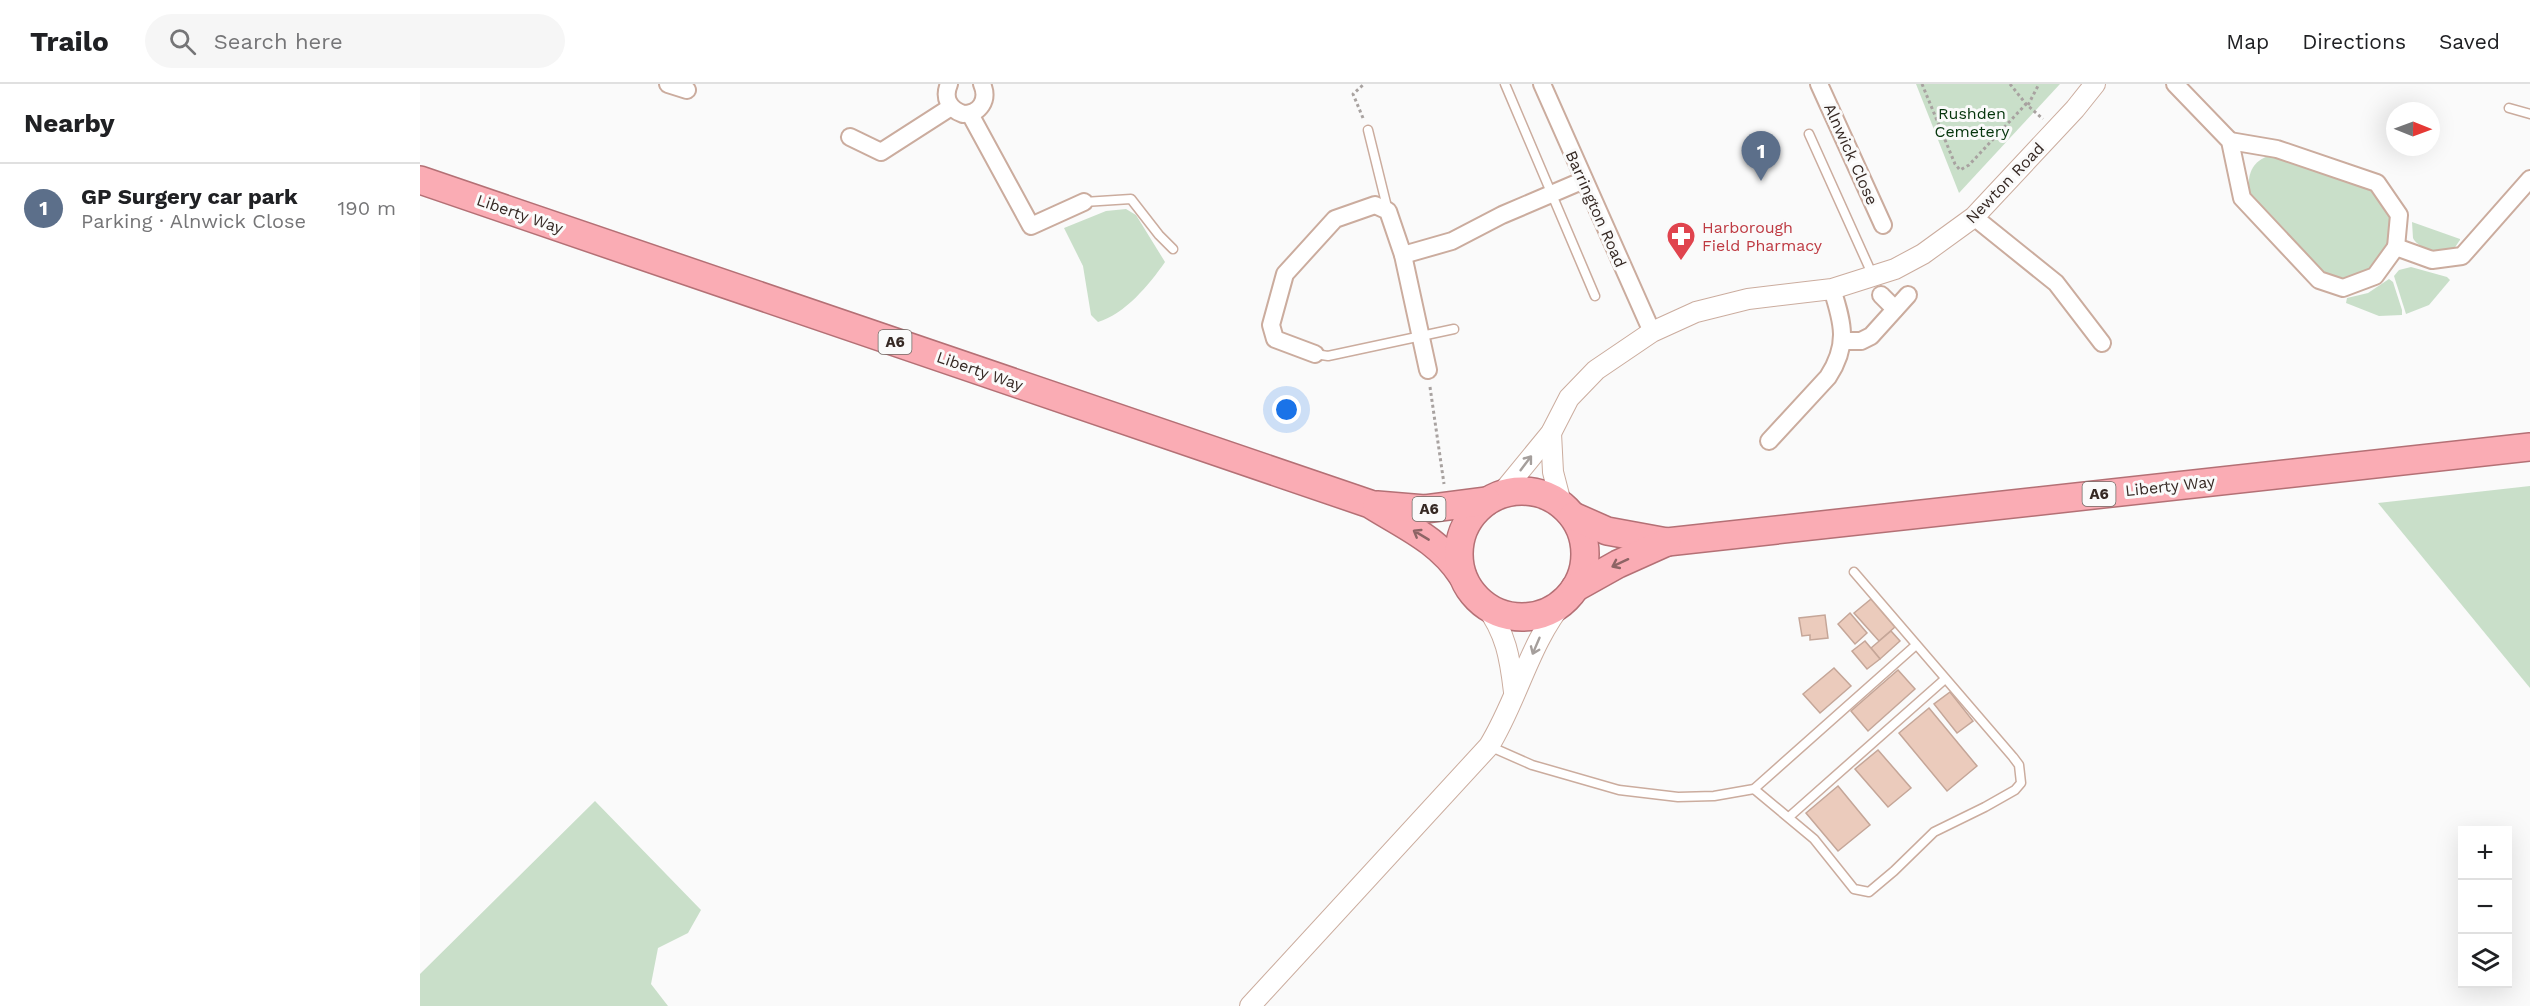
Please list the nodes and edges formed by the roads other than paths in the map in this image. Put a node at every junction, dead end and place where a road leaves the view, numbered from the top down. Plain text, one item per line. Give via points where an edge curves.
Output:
1 (668, 84) edge
2 (949, 84) edge
3 (1505, 84) edge
4 (1542, 84) edge
5 (1819, 84) edge
6 (2096, 84) edge
7 (2175, 84) edge
8 (985, 85) edge
9 (687, 90) dead end
10 (951, 107) junction
11 (2509, 108) dead end
12 (969, 114) junction
13 (2530, 114) edge
14 (1368, 130) road end
15 (1809, 134) dead end
16 (850, 137) dead end
17 (2230, 141) junction
18 (2530, 179) edge
19 (420, 180) edge
20 (1584, 180) junction
21 (1553, 193) junction
22 (1083, 202) joint
23 (1388, 211) junction
24 (1974, 217) junction
25 (1883, 225) dead end
26 (2396, 247) junction
27 (1173, 249) dead end
28 (1402, 255) junction
29 (1877, 286) junction
30 (1832, 289) junction
31 (1595, 296) dead end
32 (1908, 296) dead end
33 (1895, 309) junction
34 (1454, 329) dead end
35 (1652, 333) junction
36 (1420, 335) junction
37 (1842, 341) junction
38 (2102, 343) dead end
39 (1315, 354) joint
40 (1428, 370) road end
41 (1551, 433) junction
42 (1769, 441) dead end
43 (2530, 447) edge
44 (1494, 497) junction
45 (1370, 504) junction
46 (1567, 510) junction
47 (1667, 542) junction
48 (1854, 572) dead end
49 (1462, 575) junction
50 (1570, 594) junction
51 (1485, 605) junction
52 (1916, 645) junction
53 (1945, 678) junction
54 (1514, 695) junction
55 (1489, 746) junction
56 (1754, 789) junction
57 (1789, 817) junction
58 (1250, 1006) edge

1 - 9 street
2 - 10 street via 946,94
3 - 21 lane
4 - 20 street, Barrington Road
5 - 25 street, Alnwick Close
6 - 24 street, Newton Road
7 - 17 street
8 - 12 street via 982,105
10 - 12 street
10 - 16 street via 881,152
11 - 13 lane
12 - 22 street via 1031,226
14 - 23 lane
15 - 29 lane
17 - 26 street via 2277,149 2377,183 2398,215
17 - 26 street via 2242,198 2319,280 2343,288 2375,276
18 - 26 street via 2462,256 2432,260
19 - 45 highway, Liberty Way / A6
20 - 21 street
20 - 35 street, Barrington Road
21 - 28 street via 1452,241
21 - 31 lane
22 - 27 lane via 1131,199
23 - 28 street
23 - 39 street via 1375,205 1335,219 1285,274 1271,326 1275,339
24 - 29 street, Newton Road via 1895,269
24 - 38 street via 2056,283
28 - 36 street
29 - 30 street, Newton Road
29 - 33 street
30 - 35 street, Newton Road via 1748,299 1696,312
30 - 37 street via 1842,321
32 - 33 street
33 - 37 street via 1865,339
34 - 36 lane
35 - 41 street, Newton Road via 1596,370 1569,398
36 - 39 lane via 1328,356
36 - 40 street
37 - 42 street via 1828,376
44 -> 41 street, Newton Road
41 - 46 street via 1553,472
43 - 47 highway, Liberty Way / A6
44 - 45 highway, Liberty Way / A6 via 1425,509
44 - 46 highway via 1516,490 1532,491 1547,495
44 - 49 highway via 1472,515 1461,534 1458,554
49 -> 45 highway, Liberty Way / A6 via 1442,549
46 - 47 highway, Liberty Way / A6 via 1608,531
46 - 50 highway via 1584,544 1582,574
47 -> 50 highway, Liberty Way / A6 via 1608,568
48 - 52 lane
49 - 51 highway via 1471,592
50 - 51 highway via 1551,610 1534,616 1517,617
50 -> 54 street via 1539,638
51 - 54 street via 1504,639 1511,661
52 - 53 lane
52 - 56 lane
53 - 57 lane
53 - 57 lane via 2019,765 2021,783 2015,790 1935,832 1869,892 1854,889 1814,839
54 - 55 street
55 - 56 lane via 1532,765 1619,790 1678,797
55 - 58 street
56 - 57 lane

